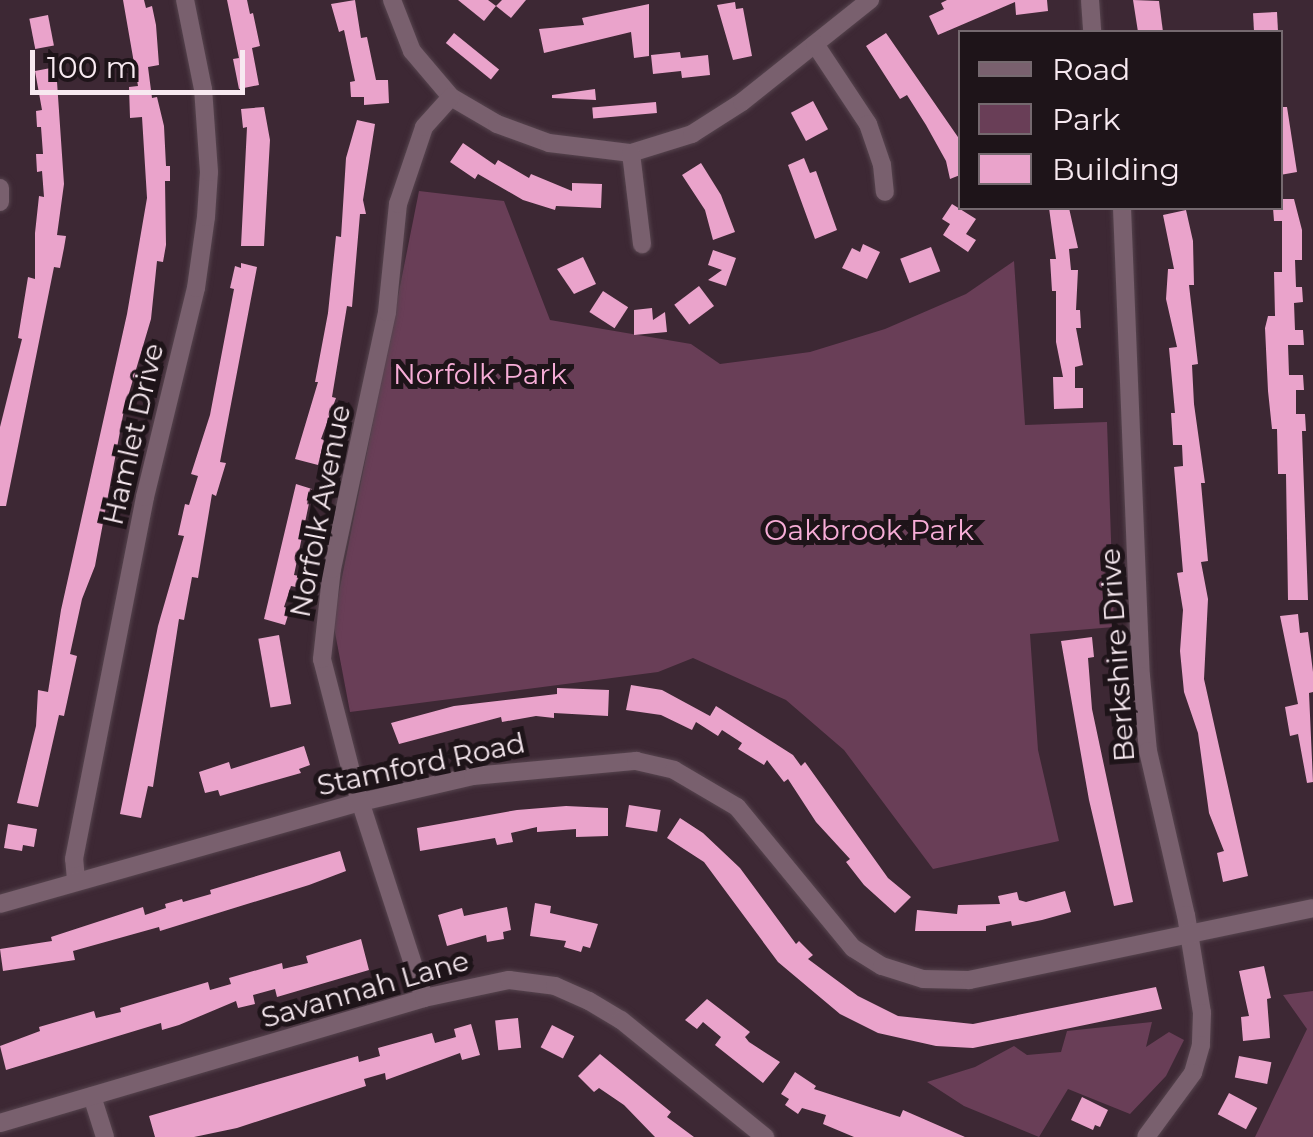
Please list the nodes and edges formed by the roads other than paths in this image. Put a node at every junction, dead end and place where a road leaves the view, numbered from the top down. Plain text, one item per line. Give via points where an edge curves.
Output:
1 (185, 0) edge
2 (392, 0) edge
3 (870, 0) edge
4 (1090, 0) edge
5 (1092, 30) edge
6 (816, 44) junction
7 (451, 97) junction
8 (631, 153) junction
9 (0, 188) edge
10 (885, 192) dead end
11 (0, 200) edge
12 (1122, 210) edge
13 (642, 244) dead end
14 (361, 802) junction
15 (76, 880) junction
16 (0, 904) edge
17 (1313, 908) edge
18 (1188, 934) junction
19 (424, 998) junction
20 (92, 1096) junction
21 (0, 1123) edge
22 (105, 1137) edge
23 (765, 1137) edge
24 (1146, 1137) edge

1 - 15 street, Hamlet Drive via 203,89 206,217 196,288 141,516 74,859
2 - 7 street via 412,51
3 - 6 street
4 - 5 street
6 - 8 street via 692,134
6 - 10 street via 868,124
7 - 8 street via 548,143
7 - 14 street, Norfolk Avenue via 424,127 398,204 387,312 332,570 322,659
8 - 13 street
9 - 11 street
12 - 18 street, Berkshire Drive via 1141,676 1148,751
14 - 15 street, Stamford Road
14 - 18 street, Stamford Road via 551,766 636,761 674,770 738,807 852,948 923,978 969,980
14 - 19 street, Norfolk Avenue
15 - 16 street, Stamford Road
17 - 18 street, Stamford Road
18 - 24 street, Berkshire Drive via 1201,1045 1182,1094
19 - 20 street, Savannah Lane
19 - 23 street, Savannah Lane via 508,980 572,992 620,1020
20 - 21 street, Savannah Lane
20 - 22 street

